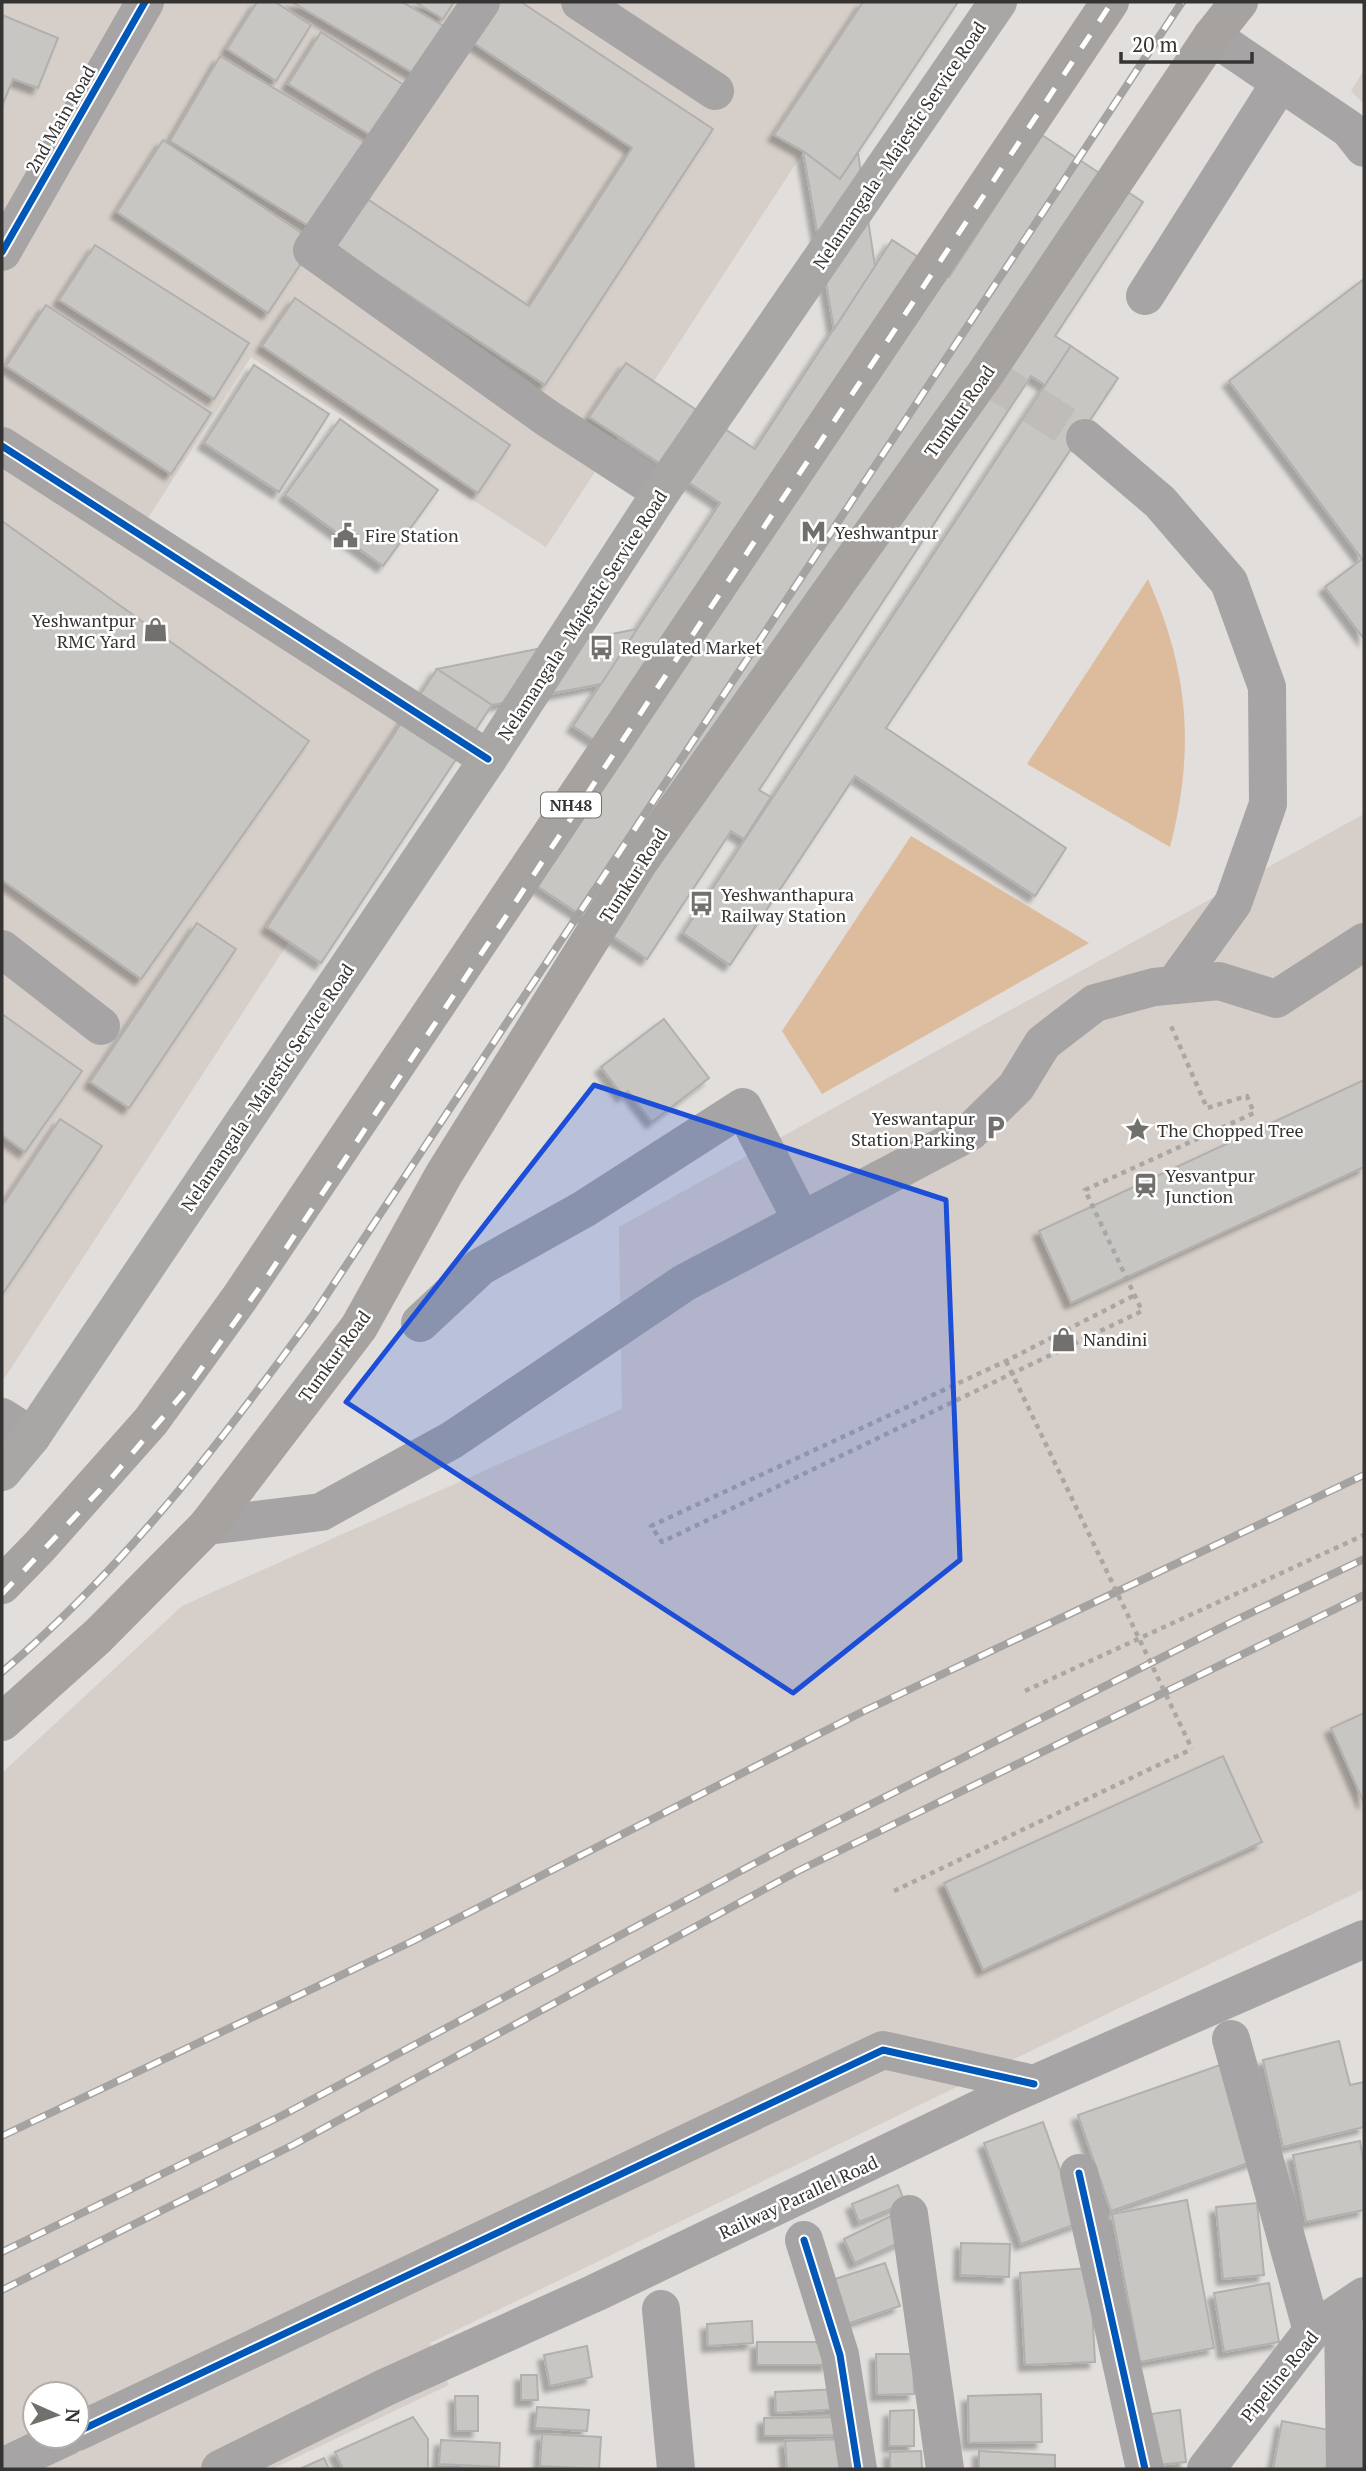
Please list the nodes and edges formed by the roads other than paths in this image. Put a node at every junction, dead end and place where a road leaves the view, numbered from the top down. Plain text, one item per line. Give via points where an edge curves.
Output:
1 (145, 2) edge
2 (481, 2) edge
3 (580, 2) edge
4 (998, 2) edge
5 (1110, 2) edge
6 (1238, 2) edge
7 (1212, 36) junction
8 (1280, 83) junction
9 (715, 91) dead end
10 (1364, 148) edge
11 (2, 252) edge
12 (1145, 296) dead end
13 (1085, 439) tunnel mouth
14 (2, 446) edge
15 (662, 492) junction
16 (488, 759) junction
17 (1364, 942) edge
18 (2, 949) edge
19 (1164, 986) junction
20 (101, 1026) dead end
21 (802, 1221) junction
22 (420, 1323) dead end
23 (17, 1426) edge
24 (2, 1472) edge
25 (207, 1526) junction
26 (2, 1585) edge
27 (2, 1722) edge
28 (1364, 1939) edge
29 (1231, 2039) dead end
30 (1034, 2084) junction
31 (1079, 2174) dead end
32 (909, 2214) dead end
33 (804, 2240) dead end
34 (661, 2309) dead end
35 (1340, 2313) edge
36 (1354, 2403) edge
37 (91, 2425) edge
38 (39, 2450) edge
39 (2, 2468) edge
40 (220, 2469) edge
41 (676, 2469) edge
42 (858, 2469) edge
43 (945, 2469) edge
44 (1144, 2469) edge
45 (1206, 2469) edge
46 (1345, 2469) edge

1 - 11 street, 2nd Main Road
2 - 15 street via 312,250 547,418
3 - 9 street
4 - 15 main road, Nelamangala - Majestic Service Road
5 - 26 highway, NH48 via 241,1296 151,1421
6 - 7 highway, Tumkur Road
7 - 8 street
7 - 25 highway, Tumkur Road via 985,374 639,862 444,1174 359,1327
8 - 10 street via 1349,129
8 - 12 street
13 - 19 street via 1160,502 1229,582 1266,687 1268,804 1233,903
14 - 16 street
15 - 16 main road, Nelamangala - Majestic Service Road
16 - 23 main road, Nelamangala - Majestic Service Road
17 - 19 street via 1276,999 1219,981
18 - 20 street
19 - 21 street via 1095,1003 1043,1043 1016,1087 970,1132
21 - 22 street via 743,1107 584,1209 480,1267
21 - 25 street via 684,1283 452,1440 321,1512
23 - 24 main road, Nelamangala - Majestic Service Road
25 - 27 highway, Tumkur Road via 98,1636
28 - 30 street, Railway Parallel Road
29 - 35 street
30 - 37 street via 883,2050
30 - 40 street, Railway Parallel Road
31 - 44 street
32 - 43 street
33 - 42 street via 840,2356
34 - 41 street
35 - 36 street
35 - 45 street, Pipeline Road
36 - 46 street
38 - 39 street

